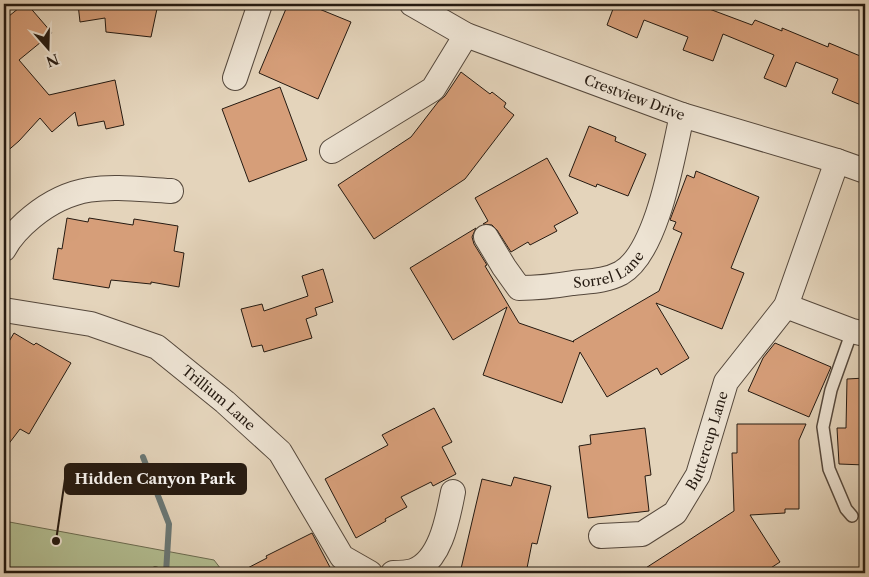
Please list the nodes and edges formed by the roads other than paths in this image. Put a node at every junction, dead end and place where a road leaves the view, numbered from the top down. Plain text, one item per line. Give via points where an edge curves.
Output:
1 (260, 4) edge
2 (412, 4) edge
3 (466, 35) junction
4 (235, 78) dead end
5 (682, 115) junction
6 (332, 151) dead end
7 (837, 161) junction
8 (865, 171) edge
9 (171, 191) dead end
10 (486, 237) dead end
11 (4, 249) edge
12 (786, 306) junction
13 (4, 310) edge
14 (859, 332) edge
15 (453, 492) dead end
16 (852, 516) dead end
17 (601, 536) dead end
18 (370, 573) edge
19 (393, 573) edge

1 - 4 street
2 - 3 street, Crestview Drive
3 - 5 street, Crestview Drive
3 - 6 street via 433,89
5 - 7 street, Crestview Drive
5 - 10 street, Sorrel Lane via 658,216 636,260 622,272 604,280 519,288
7 - 8 street, Crestview Drive
7 - 12 street, Buttercup Lane
9 - 11 street via 102,187 80,191 48,204 18,228
12 - 14 street
12 - 17 street, Buttercup Lane via 726,382 698,475 675,513 642,534
13 - 18 street, Trillium Lane via 91,324 157,347 280,452 342,557
14 - 16 lane via 831,390 824,427 829,469
15 - 19 street via 447,524 438,547 413,571

